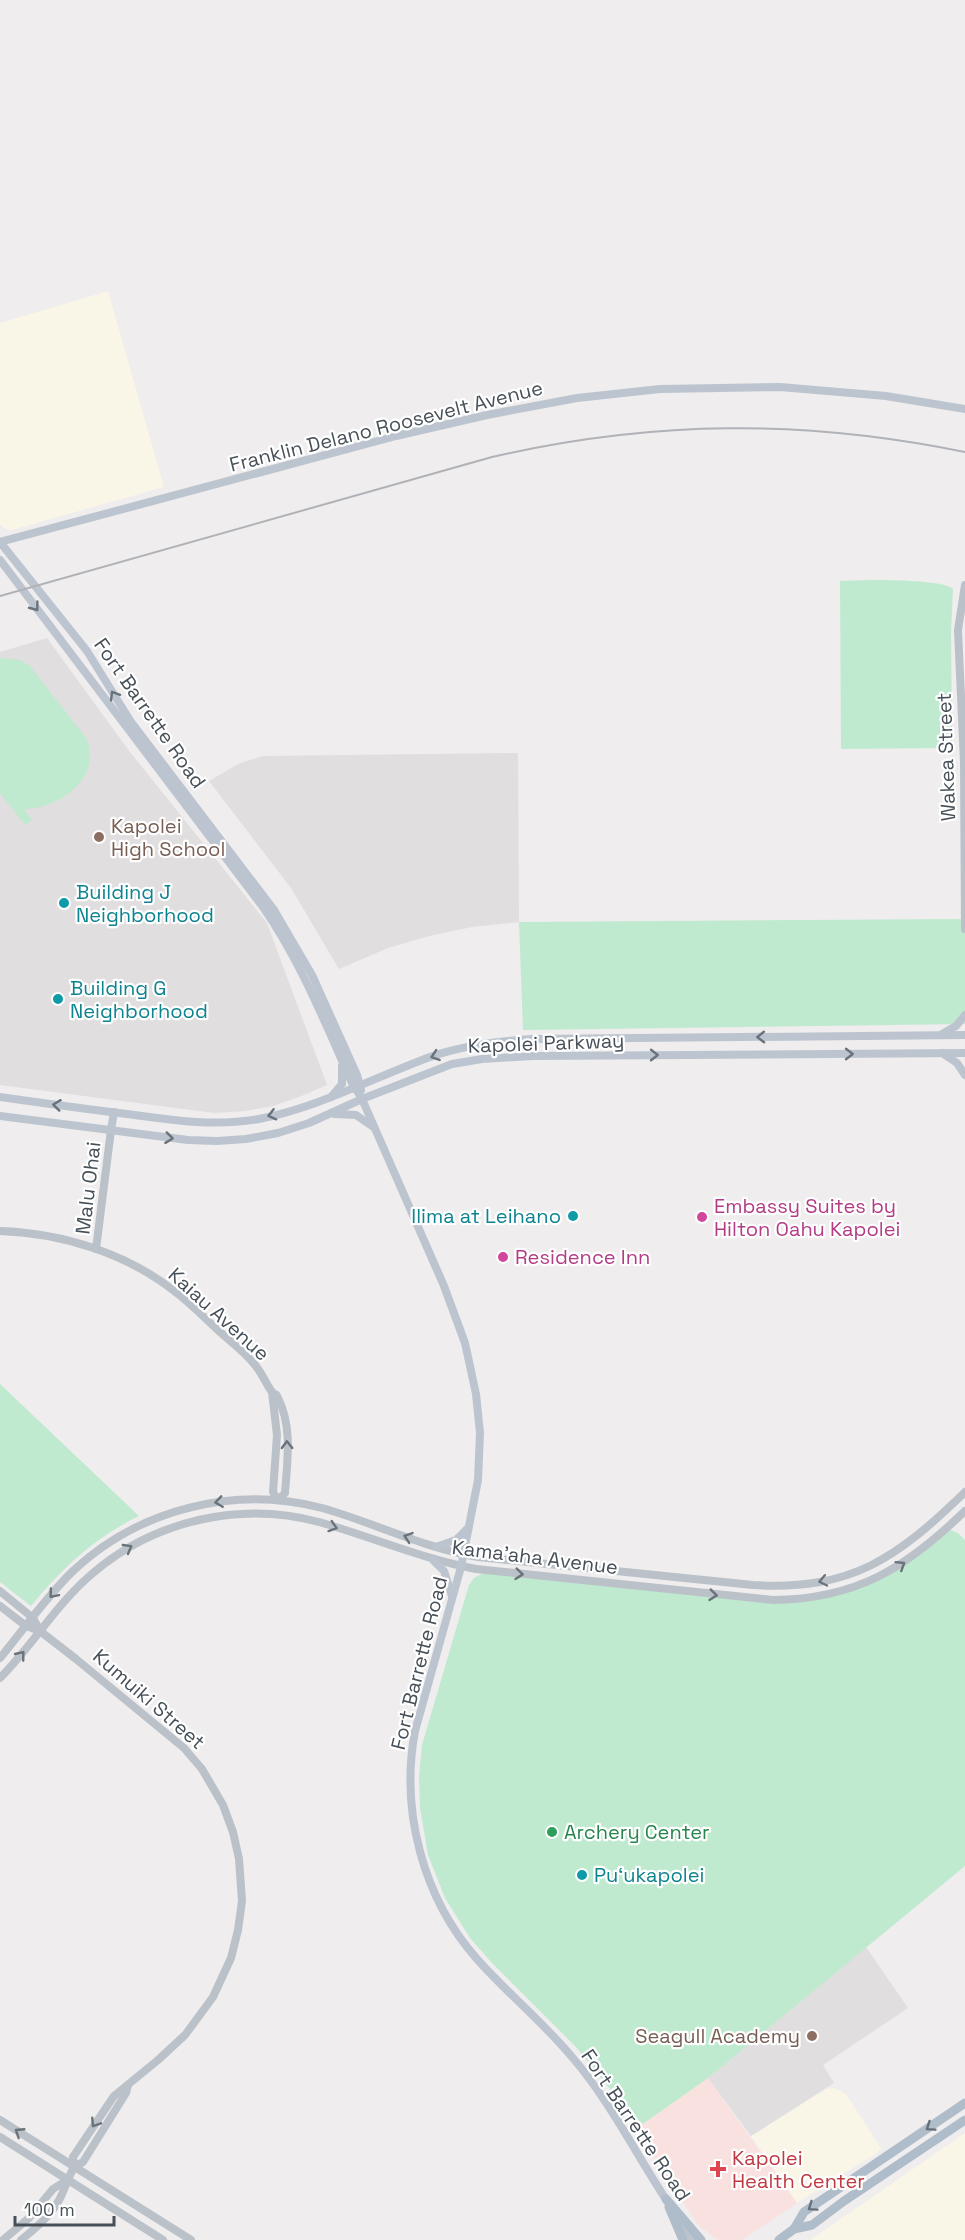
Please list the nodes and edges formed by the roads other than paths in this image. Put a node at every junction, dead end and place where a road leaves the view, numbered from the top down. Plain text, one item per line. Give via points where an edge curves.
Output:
1 (965, 410) edge
2 (19, 537) junction
3 (0, 542) edge
4 (0, 560) edge
5 (15, 562) junction
6 (965, 585) edge
7 (965, 919) edge
8 (965, 929) edge
9 (965, 1016) edge
10 (940, 1035) junction
11 (965, 1035) edge
12 (337, 1049) junction
13 (942, 1053) junction
14 (965, 1053) edge
15 (965, 1075) edge
16 (358, 1088) junction
17 (0, 1097) edge
18 (329, 1099) junction
19 (362, 1099) junction
20 (114, 1112) junction
21 (328, 1115) junction
22 (0, 1116) edge
23 (375, 1128) junction
24 (111, 1130) junction
25 (0, 1231) edge
26 (96, 1249) junction
27 (965, 1492) edge
28 (278, 1500) junction
29 (965, 1511) edge
30 (276, 1515) junction
31 (469, 1528) junction
32 (436, 1548) junction
33 (464, 1555) junction
34 (433, 1560) junction
35 (461, 1567) junction
36 (0, 1591) edge
37 (452, 1598) junction
38 (0, 1606) edge
39 (33, 1618) junction
40 (26, 1626) junction
41 (40, 1631) junction
42 (0, 1658) edge
43 (0, 1678) edge
44 (965, 2103) edge
45 (0, 2120) edge
46 (965, 2120) edge
47 (0, 2137) edge
48 (74, 2168) junction
49 (66, 2180) junction
50 (666, 2199) junction
51 (794, 2229) junction
52 (3, 2240) edge
53 (21, 2240) edge
54 (163, 2240) edge
55 (191, 2240) edge
56 (683, 2240) edge
57 (693, 2240) edge
58 (701, 2240) edge
59 (779, 2240) edge

1 - 2 main road, Franklin Delano Roosevelt Avenue via 886,396 780,387 679,388 588,397 396,436
2 - 3 main road, Franklin Delano Roosevelt Avenue
2 - 5 main road via 14,545
3 - 5 main road, Fort Barrette Road
4 -> 12 main road, Fort Barrette Road via 263,907 300,967
16 -> 5 main road, Fort Barrette Road via 312,975 282,922 131,722 87,651
6 - 7 street, Wakea Street via 958,630
7 - 8 street, Wakea Street
9 - 10 main road
10 - 11 main road, Kapolei Parkway
10 -> 16 main road, Kapolei Parkway via 502,1041 430,1057
12 - 16 main road, Fort Barrette Road
12 - 18 main road via 343,1081
13 - 14 main road, Kapolei Parkway
13 - 15 main road via 957,1063
19 -> 13 main road, Kapolei Parkway via 452,1064 498,1057
16 - 18 main road, Kapolei Parkway
16 - 19 main road, Fort Barrette Road
20 -> 17 main road, Kapolei Parkway
18 -> 20 main road, Kapolei Parkway via 273,1116 230,1123
19 - 21 main road, Kapolei Parkway
19 - 23 main road, Fort Barrette Road
20 - 24 main road
21 - 23 main road via 356,1115
24 -> 21 main road, Kapolei Parkway via 231,1141 278,1133
22 - 24 main road, Kapolei Parkway
23 - 31 main road, Fort Barrette Road via 465,1343 480,1433 478,1480
24 - 26 street, Malu Ohai
25 - 26 street, Kaiau Avenue via 52,1237
26 - 28 street, Kaiau Avenue via 137,1267 178,1294 260,1372 272,1392 277,1435 273,1492
27 -> 33 street, Kama'aha Avenue via 920,1534 880,1561 840,1577 803,1585 753,1585
28 - 30 street, Kaiau Avenue
32 -> 28 street, Kama'aha Avenue via 325,1509
28 -> 39 street, Kama'aha Avenue via 198,1505 138,1526 85,1561
35 -> 29 street, Kama'aha Avenue via 758,1600 803,1599 846,1590 889,1572 915,1556
30 -> 34 street, Kama'aha Avenue via 321,1522
41 -> 30 street, Kama'aha Avenue via 94,1572 145,1539 201,1519
31 - 32 main road via 456,1540
31 - 33 main road, Fort Barrette Road
32 - 33 street, Kama'aha Avenue
33 - 35 main road, Fort Barrette Road
34 - 35 street, Kama'aha Avenue
34 - 37 main road via 444,1571
35 - 37 main road, Fort Barrette Road
36 - 39 street
37 - 50 main road, Fort Barrette Road via 411,1756 413,1819 424,1867 443,1910 467,1947 573,2057
38 - 40 street
39 - 40 street, Kama'aha Avenue
39 - 41 street
40 - 41 street
40 - 42 street, Kama'aha Avenue
43 -> 41 street, Kama'aha Avenue
41 - 48 street, Kumuiki Street via 164,1729 202,1769 228,1818 238,1852 242,1887 231,1958 220,1984 185,2035 111,2099 73,2157
44 -> 51 main road via 804,2212
48 -> 45 street
46 - 51 main road via 812,2225
47 - 49 street
48 - 49 street, Kumuiki Street
48 - 55 street
49 - 52 street
49 - 53 street via 53,2207
49 - 54 street
50 - 56 main road
50 - 57 main road, Fort Barrette Road
50 - 58 main road
51 - 59 main road

